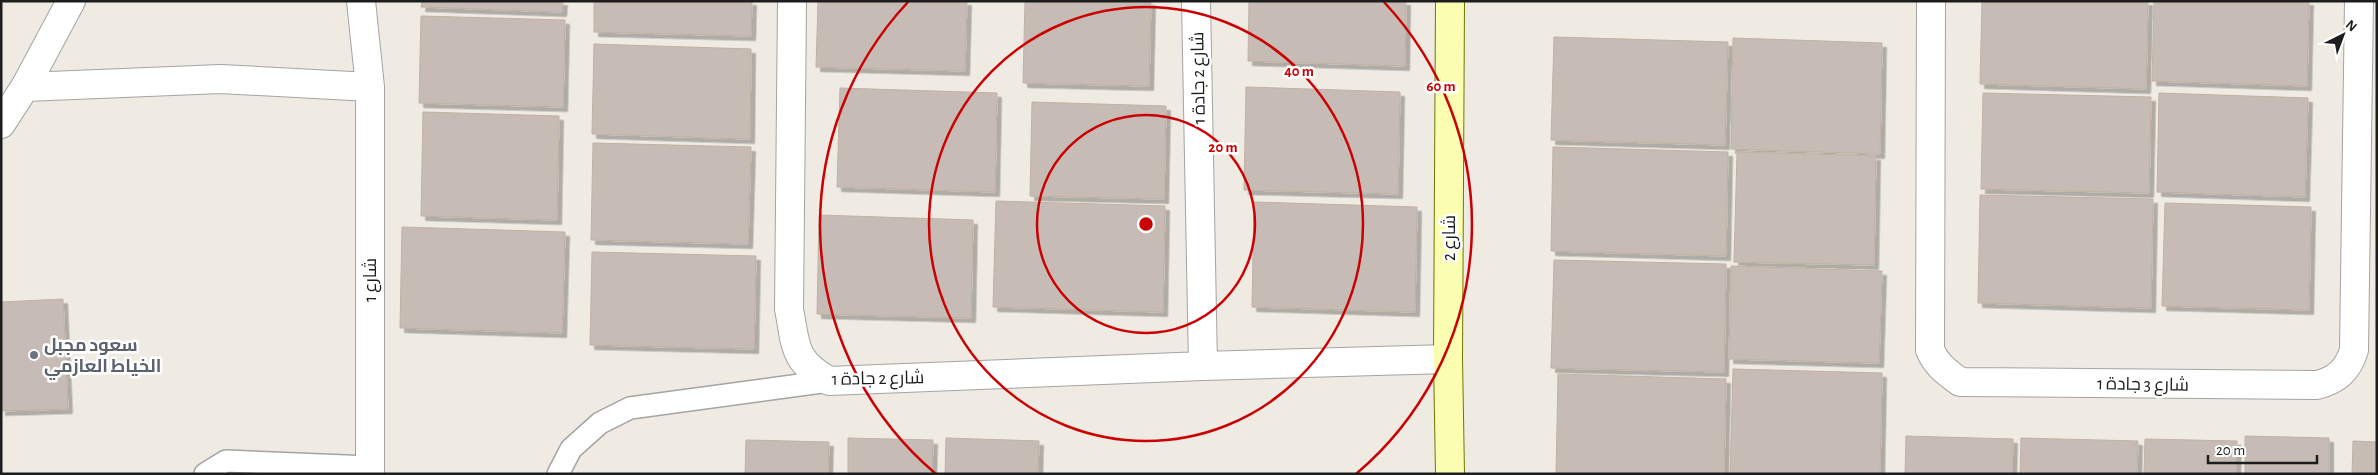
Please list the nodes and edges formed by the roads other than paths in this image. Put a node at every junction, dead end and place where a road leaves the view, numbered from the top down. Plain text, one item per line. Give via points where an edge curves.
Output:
1 (71, 1) edge
2 (362, 1) edge
3 (792, 1) edge
4 (1196, 1) edge
5 (1450, 1) edge
6 (1931, 1) edge
7 (2359, 1) edge
8 (25, 87) junction
9 (370, 87) junction
10 (1, 124) edge
11 (1448, 359) junction
12 (1203, 366) junction
13 (829, 381) junction
14 (293, 469) edge
15 (370, 470) edge
16 (205, 474) edge
17 (558, 474) edge
18 (1450, 474) edge

1 - 8 street
2 - 9 street, شارع 1
3 - 13 street, شارع 2 جادة 1 via 789,309 797,353 810,371
4 - 12 street, شارع 2 جادة 1
5 - 11 street, شارع 2
6 - 7 street, شارع 3 جادة 1 via 1930,350 1944,371 1960,382 2307,385 2337,378 2345,370 2354,350
8 - 9 street via 221,79
8 - 10 street
9 - 15 street, شارع 1
11 - 12 street, شارع 2 جادة 1
11 - 18 street, شارع 2
12 - 13 street, شارع 2 جادة 1
13 - 17 lane via 630,408 600,423 571,449
14 - 15 lane
14 - 16 lane via 226,461

